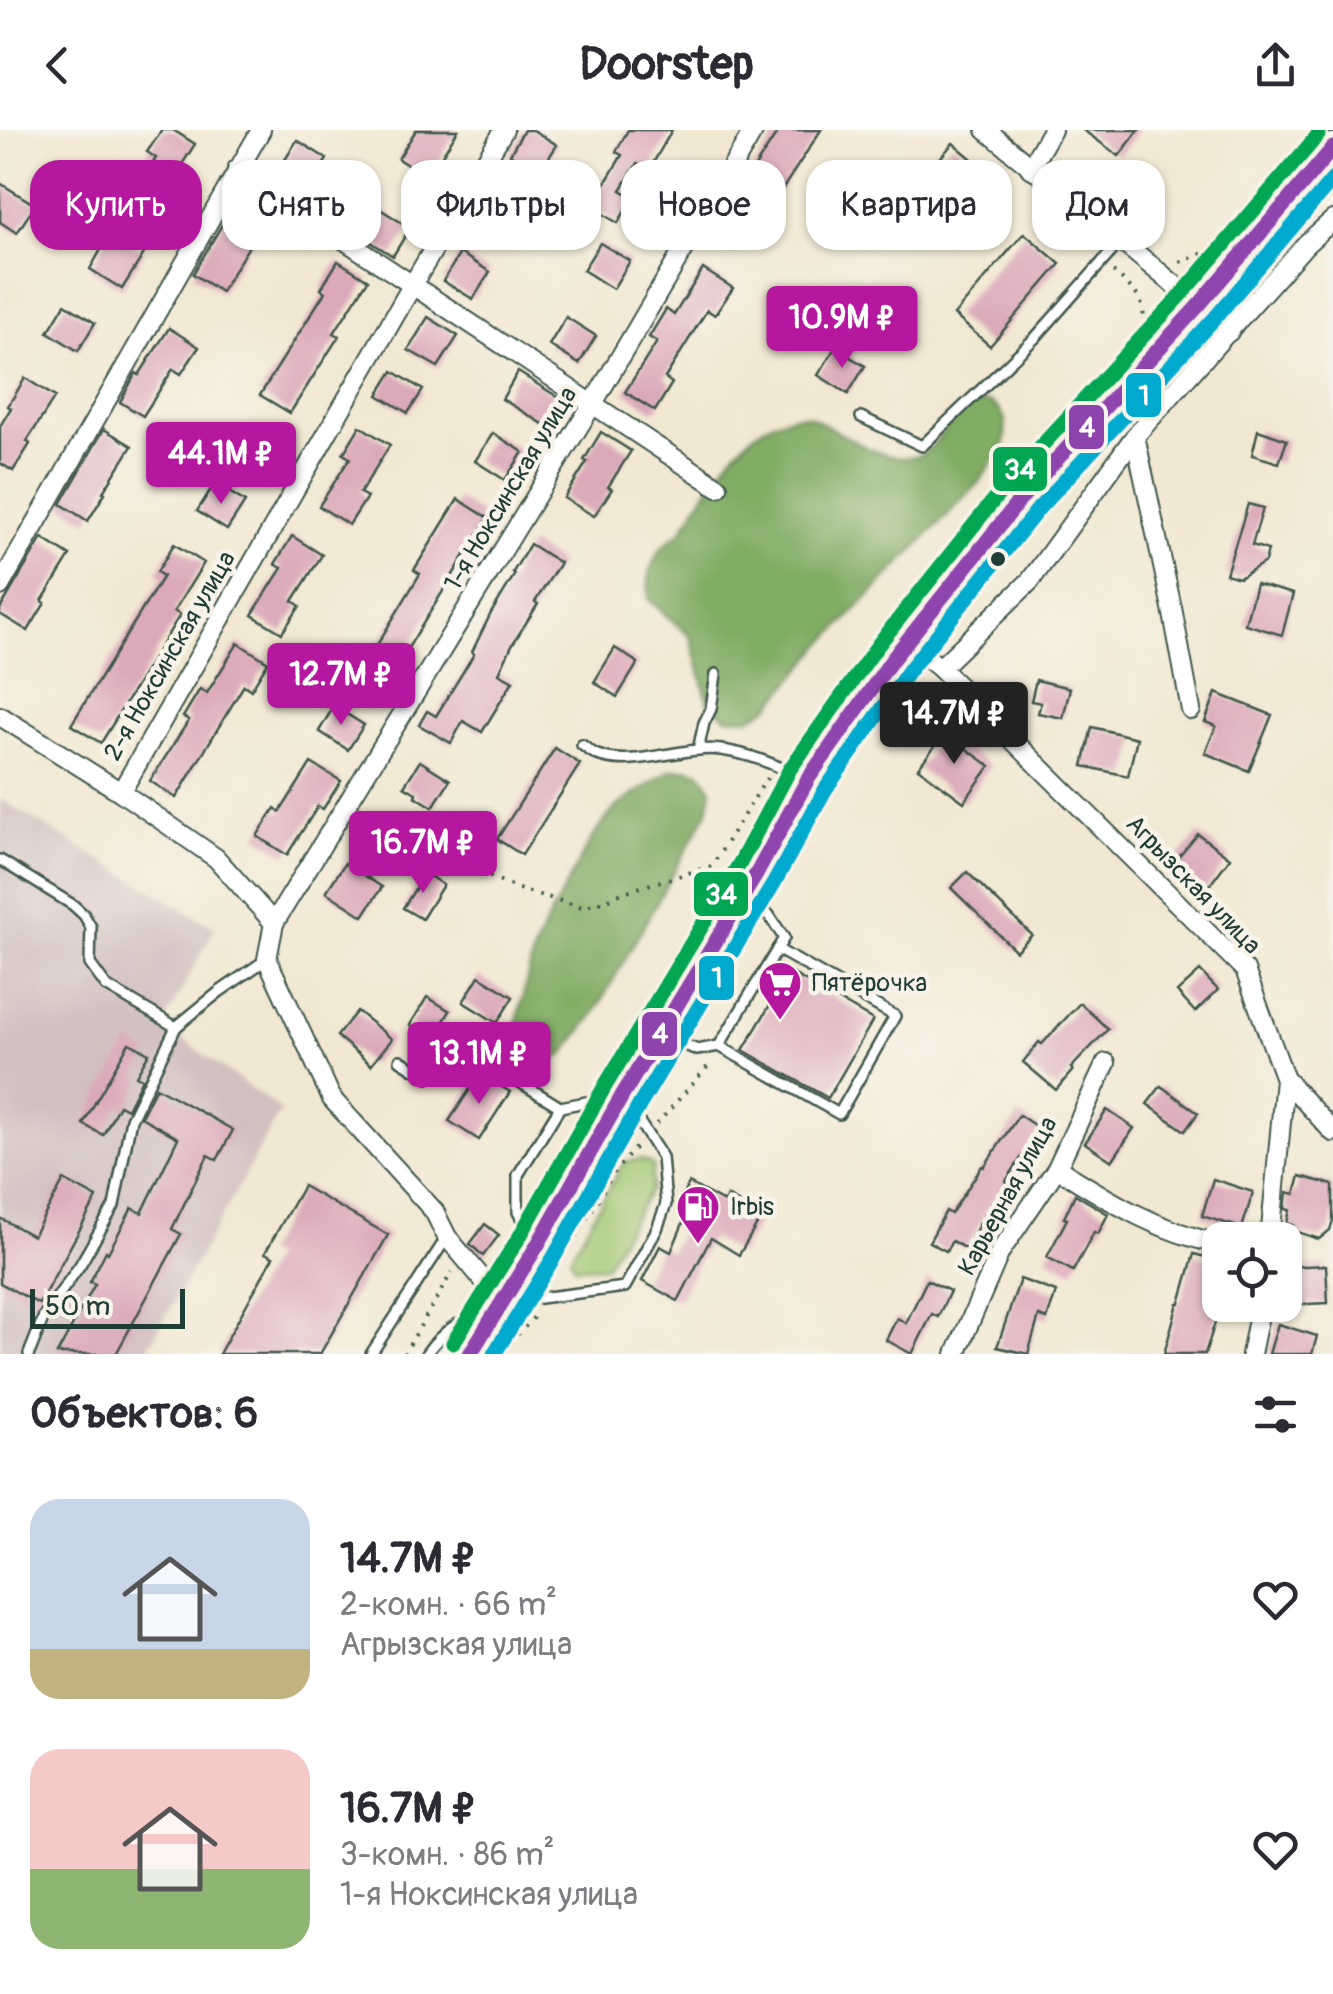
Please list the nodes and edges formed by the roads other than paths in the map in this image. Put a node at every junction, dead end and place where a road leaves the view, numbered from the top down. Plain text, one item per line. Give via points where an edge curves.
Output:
1 (261, 130) edge
2 (504, 130) edge
3 (754, 130) edge
4 (986, 130) edge
5 (1052, 130) edge
6 (1333, 148) edge
7 (243, 160) edge
8 (1030, 168) joint
9 (222, 197) edge
10 (1333, 220) edge
11 (361, 250) edge
12 (1113, 250) edge
13 (1130, 250) edge
14 (413, 284) junction
15 (1199, 305) junction
16 (1229, 332) junction
17 (592, 405) junction
18 (861, 418) dead end
19 (1135, 436) junction
20 (718, 487) dead end
21 (0, 586) edge
22 (906, 641) junction
23 (940, 668) junction
24 (716, 674) dead end
25 (1191, 710) dead end
26 (0, 716) edge
27 (582, 744) dead end
28 (698, 750) junction
29 (808, 779) junction
30 (121, 792) junction
31 (0, 860) edge
32 (744, 893) junction
33 (274, 923) junction
34 (777, 949) junction
35 (267, 959) junction
36 (176, 1027) junction
37 (660, 1034) junction
38 (719, 1046) junction
39 (400, 1060) dead end
40 (1106, 1063) dead end
41 (1286, 1079) junction
42 (622, 1096) junction
43 (560, 1107) junction
44 (1333, 1132) edge
45 (1058, 1168) junction
46 (1272, 1222) edge
47 (447, 1236) junction
48 (1202, 1238) edge
49 (536, 1246) junction
50 (502, 1302) junction
51 (1258, 1322) edge
52 (28, 1354) edge
53 (371, 1354) edge
54 (426, 1354) edge
55 (470, 1354) edge
56 (956, 1354) edge
57 (1251, 1354) edge

1 - 7 street
2 - 14 street, 2-я Ноксинская улица
3 - 17 street, 1-я Ноксинская улица
4 - 8 street
5 - 8 street
6 - 15 main road
9 - 21 street
10 - 16 street
11 - 14 street
12 - 18 lane via 1035,338 922,446
13 - 15 street
14 - 17 street
14 - 30 street, 2-я Ноксинская улица
15 - 16 street
15 - 22 main road via 1024,495
16 - 19 street
17 - 20 street
17 - 33 street, 1-я Ноксинская улица
19 - 23 street via 1030,581
19 - 25 street
22 - 23 street, Агрызская улица
22 - 29 main road
23 - 41 street, Агрызская улица via 1245,970
24 - 28 lane
26 - 30 street
27 - 28 lane via 594,754 625,760
28 - 29 lane via 758,757
29 - 32 main road
30 - 33 street via 216,858
31 - 36 lane via 84,914 90,964 106,986
32 - 34 lane via 784,938
32 - 37 main road
33 - 35 street
34 - 38 lane
34 - 38 lane via 895,1016 839,1114
35 - 36 lane
35 - 47 street via 332,1099 434,1211
36 - 52 lane via 131,1119 114,1206 44,1316
37 - 38 lane via 697,1050
37 - 42 main road
39 - 43 lane via 428,1078 452,1040
40 - 45 street, Карьерная улица
41 - 44 street
41 - 46 street, Агрызская улица
42 - 43 lane
42 - 49 main road
42 - 50 lane via 662,1158 666,1204 624,1287
43 - 49 lane via 518,1175 518,1212
45 - 48 street via 1148,1222
45 - 56 street, Карьерная улица via 1000,1252
47 - 50 street
47 - 53 lane
49 - 50 main road
50 - 54 lane via 456,1323
50 - 55 main road
51 - 57 street

